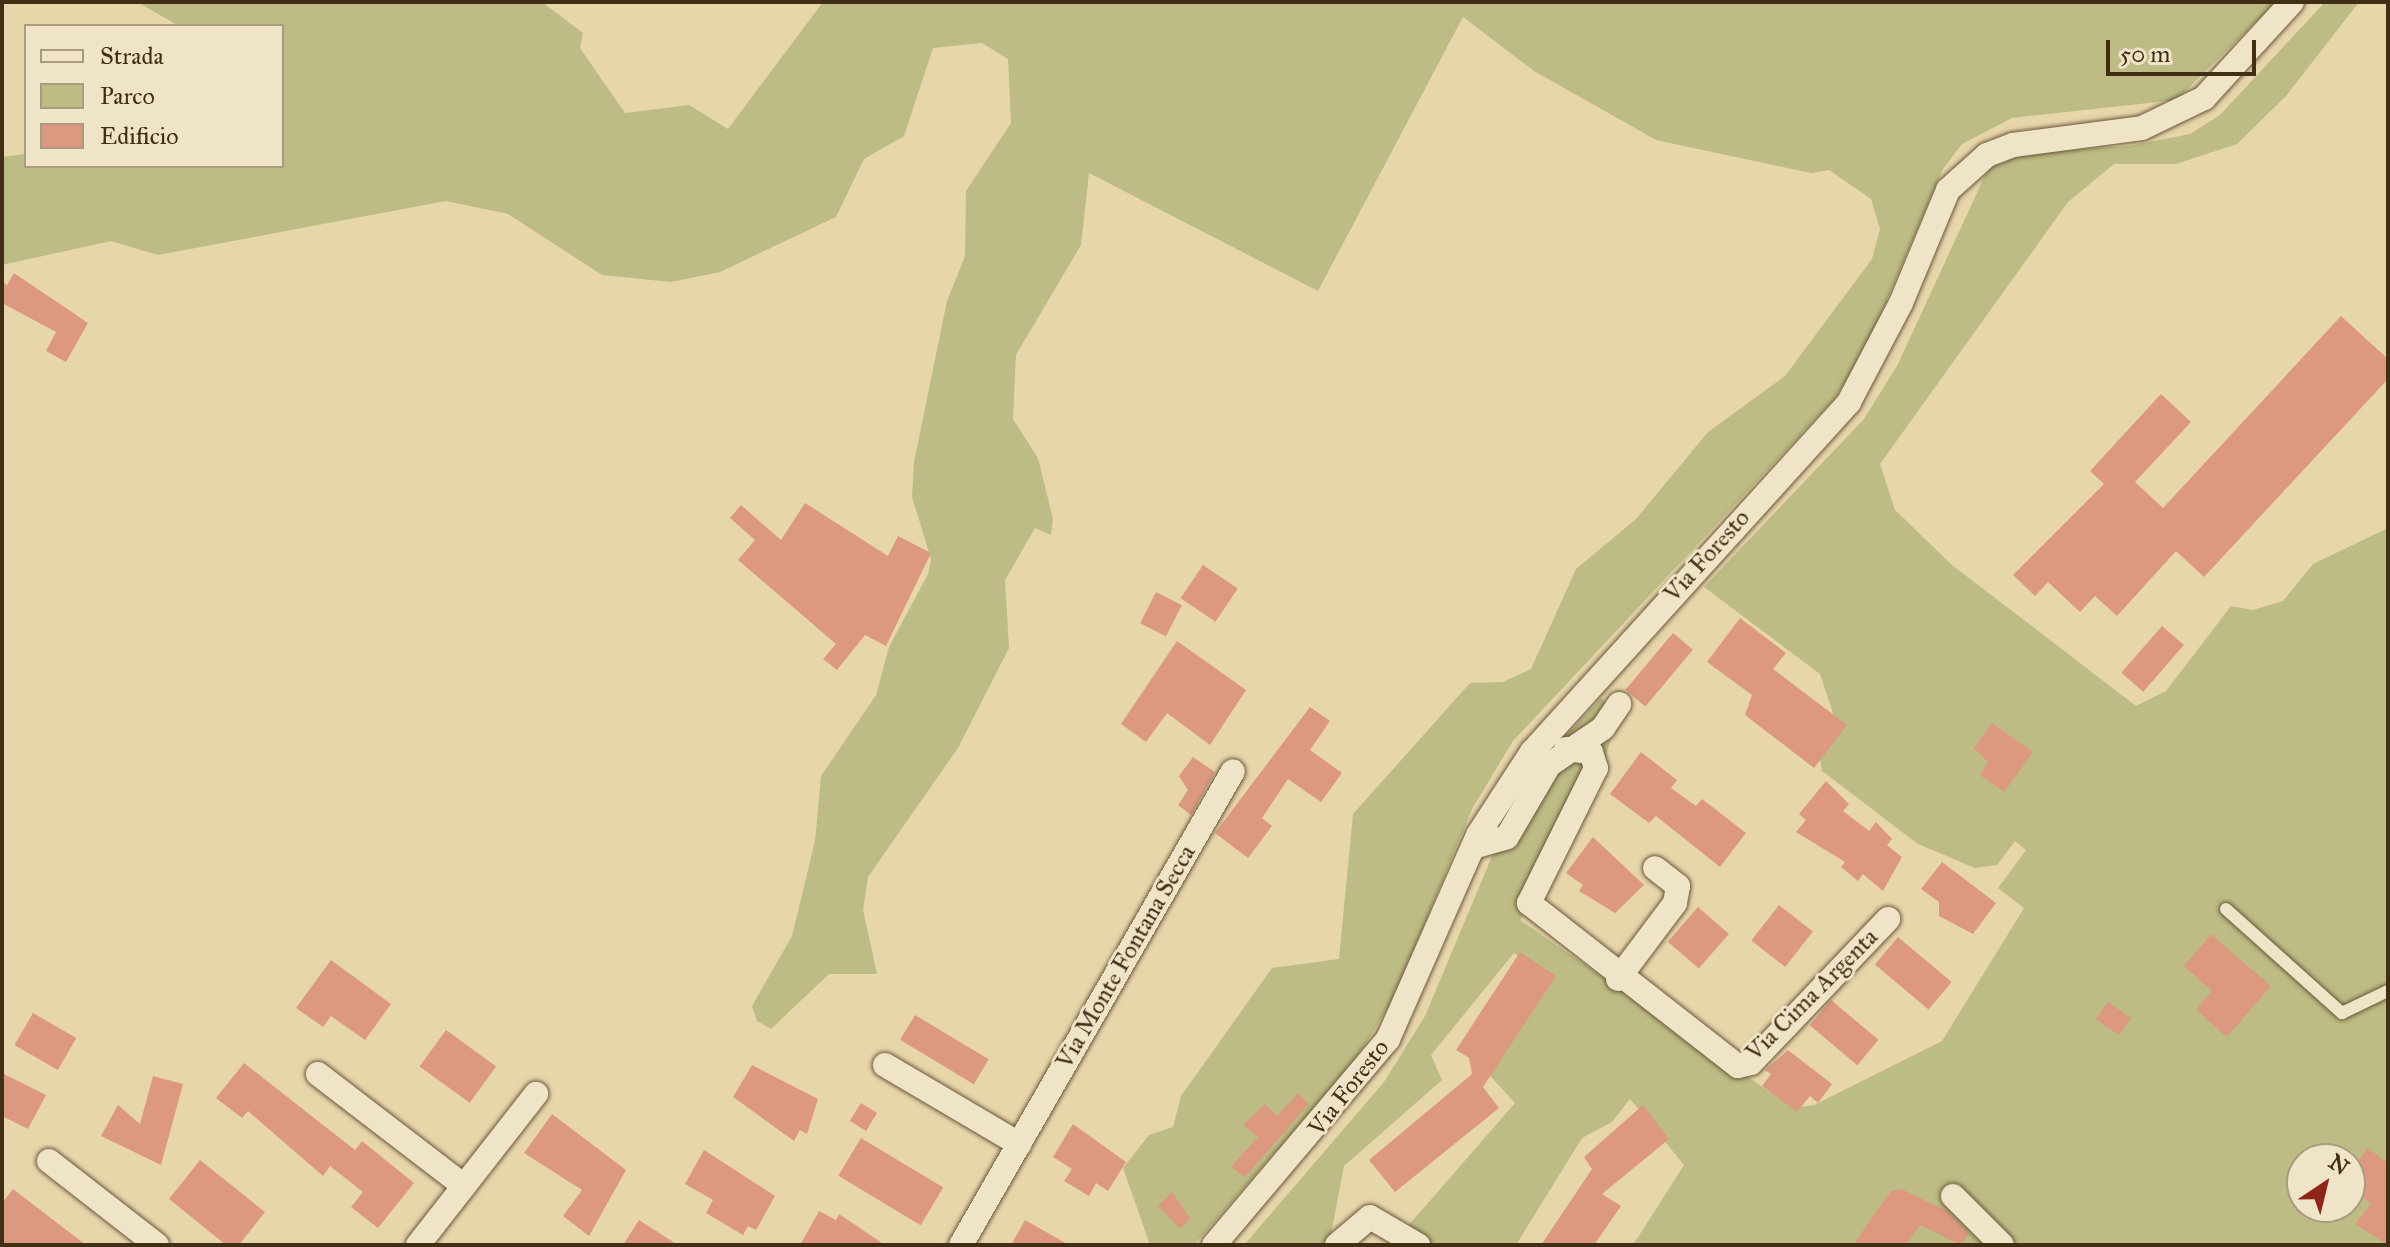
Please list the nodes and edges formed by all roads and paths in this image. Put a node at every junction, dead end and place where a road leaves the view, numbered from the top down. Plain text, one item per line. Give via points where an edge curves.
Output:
1 (2292, 2) edge
2 (1619, 704) dead end
3 (1566, 749) junction
4 (1233, 771) dead end
5 (1473, 847) junction
6 (1655, 868) dead end
7 (2226, 909) dead end
8 (1888, 919) dead end
9 (1618, 979) junction
10 (2388, 991) edge
11 (885, 1065) dead end
12 (318, 1074) dead end
13 (536, 1094) dead end
14 (1019, 1144) junction
15 (49, 1161) dead end
16 (464, 1186) junction
17 (1953, 1196) dead end
18 (1219, 1243) edge
19 (157, 1245) edge
20 (418, 1245) edge
21 (961, 1245) edge
22 (1337, 1245) edge
23 (1418, 1245) edge
24 (2002, 1245) edge

1 - 5 street, Via Foresto via 2232,72 2169,117 2142,128 2013,145 1964,172 1939,207 1901,303 1849,402 1568,708 1508,785
2 - 3 street via 1603,728
3 - 5 street via 1507,837
3 - 9 street, Via Cima Argenta via 1591,752 1596,768 1529,903
4 - 14 street, Via Monte Fontana Secca
5 - 18 street, Via Foresto via 1388,1039
6 - 9 street via 1678,886 1675,903
7 - 10 lane via 2342,1013 2359,1011
8 - 9 street, Via Cima Argenta via 1751,1063 1738,1066
11 - 14 street
12 - 16 street
13 - 16 street
14 - 21 street, Via Monte Fontana Secca
15 - 19 street
16 - 20 street
17 - 24 street
22 - 23 street via 1370,1217

